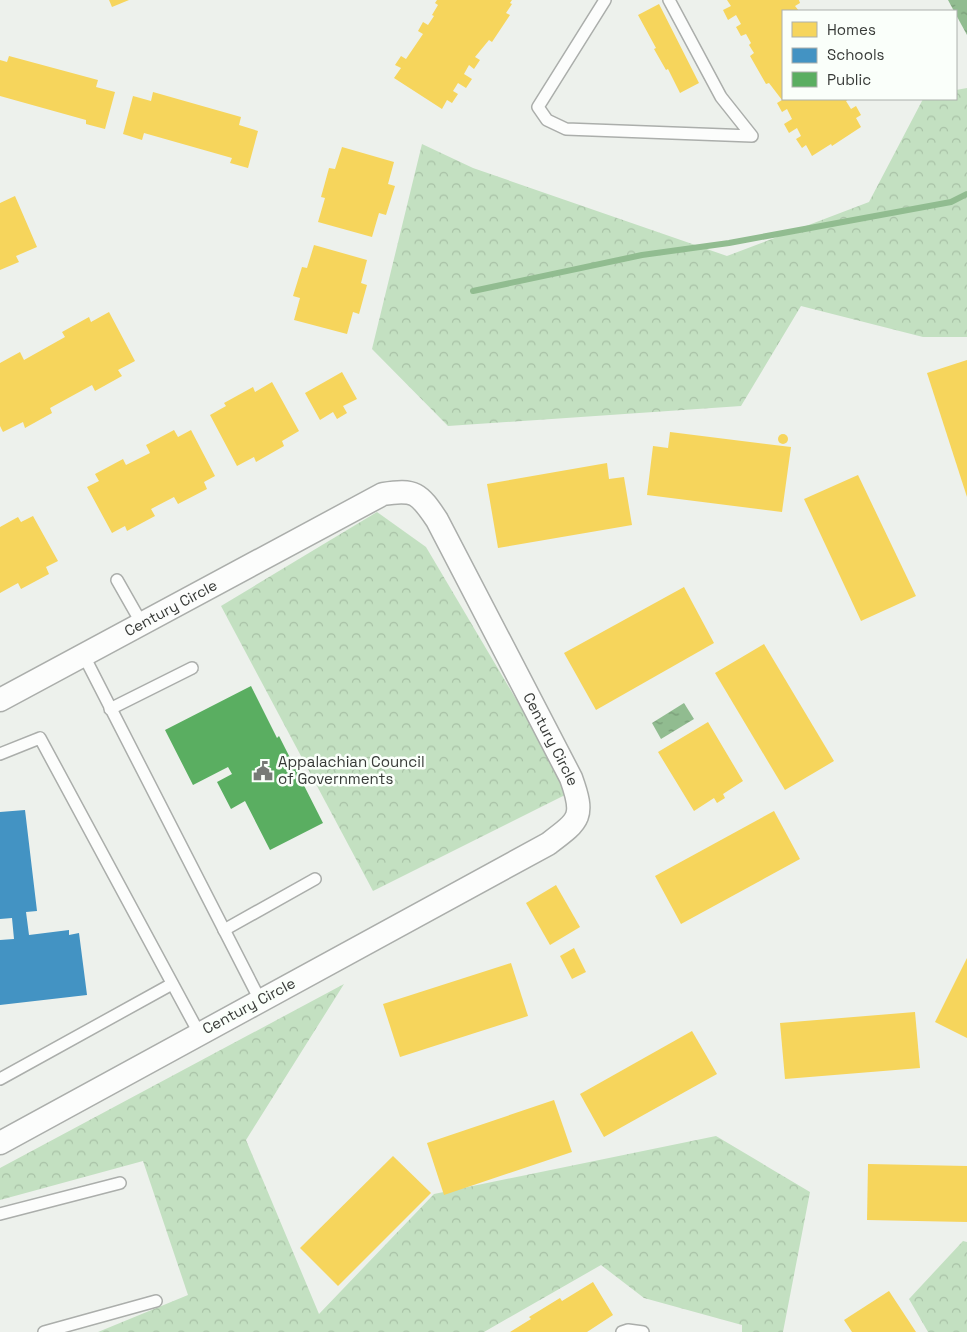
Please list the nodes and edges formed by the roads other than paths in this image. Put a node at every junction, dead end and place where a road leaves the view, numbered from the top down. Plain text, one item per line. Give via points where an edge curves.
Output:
1 (605, 0) edge
2 (668, 0) edge
3 (117, 580) dead end
4 (142, 624) junction
5 (84, 656) junction
6 (192, 668) dead end
7 (0, 700) edge
8 (110, 709) junction
9 (0, 754) edge
10 (315, 878) dead end
11 (224, 930) junction
12 (172, 984) junction
13 (260, 1000) junction
14 (198, 1033) junction
15 (0, 1079) edge
16 (0, 1142) edge
17 (120, 1183) dead end
18 (0, 1214) edge
19 (156, 1301) dead end
20 (62, 1330) edge
21 (44, 1332) edge
22 (622, 1332) edge
23 (643, 1332) edge

1 - 2 lane via 538,107 548,120 566,129 752,136 722,97
3 - 4 lane
4 - 5 street, Century Circle
4 - 13 street, Century Circle via 382,494 413,493 425,502 437,520 571,778 578,799 578,816 571,826 548,844
5 - 7 street, Century Circle
5 - 8 lane
6 - 8 lane
8 - 11 lane
9 - 12 lane via 40,738
10 - 11 lane
11 - 13 lane
12 - 14 lane
12 - 15 lane
13 - 14 street, Century Circle
14 - 16 street, Century Circle
17 - 18 lane
19 - 20 lane
20 - 21 lane
22 - 23 lane

